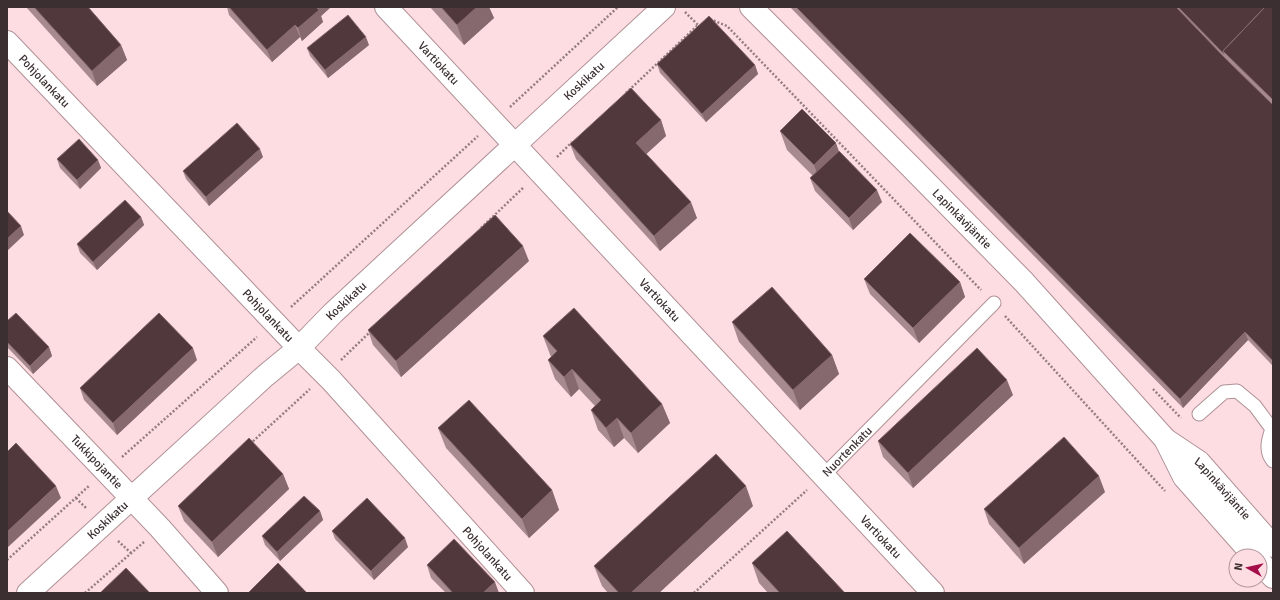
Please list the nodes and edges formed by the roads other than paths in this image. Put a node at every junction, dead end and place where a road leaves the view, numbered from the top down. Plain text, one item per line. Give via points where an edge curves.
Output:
1 (386, 7) edge
2 (664, 7) edge
3 (751, 7) edge
4 (7, 42) edge
5 (515, 144) junction
6 (994, 303) dead end
7 (299, 348) junction
8 (7, 368) edge
9 (1199, 414) dead end
10 (1165, 439) junction
11 (1273, 461) edge
12 (824, 475) junction
13 (131, 498) junction
14 (1273, 546) edge
15 (1247, 548) edge
16 (28, 593) edge
17 (217, 593) edge
18 (523, 593) edge
19 (933, 593) edge

1 - 5 street, Vartiokatu
2 - 5 street, Koskikatu
3 - 10 street, Lapinkävijäntie via 1024,282
4 - 7 street, Pohjolankatu
5 - 7 street, Koskikatu via 333,313
5 - 12 street, Vartiokatu
6 - 12 lane, Nuortenkatu
7 - 13 street, Koskikatu
7 - 18 street, Pohjolankatu
8 - 13 street, Tukkipojantie
9 - 11 lane via 1224,392 1237,391 1255,406 1272,429 1268,447
10 - 14 street, Lapinkävijäntie via 1199,462
10 - 15 street, Lapinkävijäntie via 1184,477
12 - 19 street, Vartiokatu
13 - 16 street, Koskikatu
13 - 17 street, Tukkipojantie

